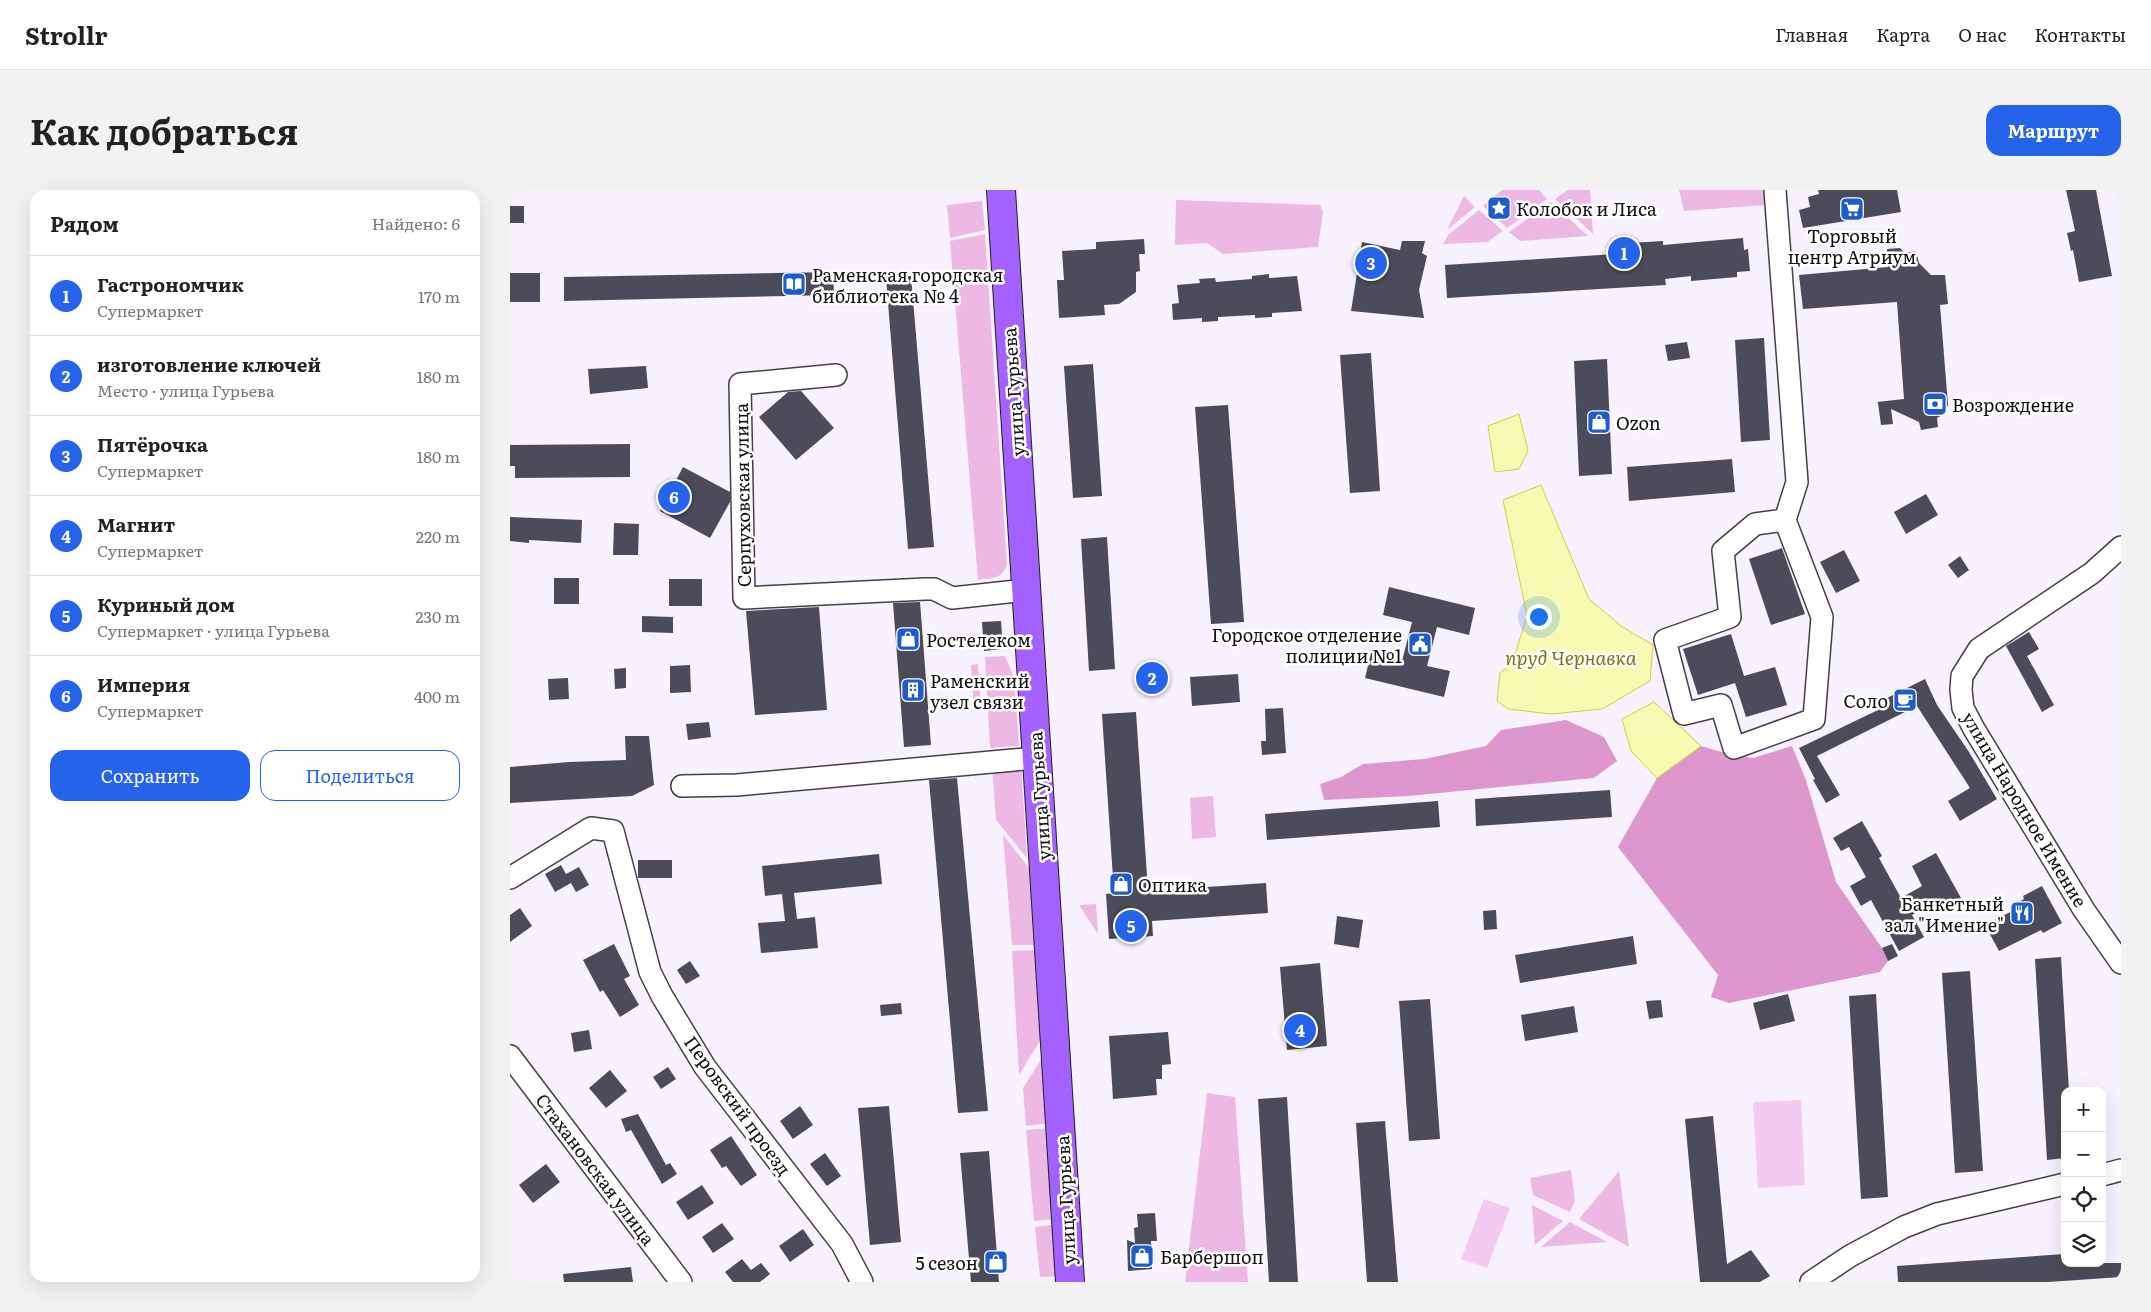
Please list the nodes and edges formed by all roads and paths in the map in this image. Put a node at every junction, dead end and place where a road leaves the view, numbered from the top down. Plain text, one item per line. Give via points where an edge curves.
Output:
1 (1001, 190) edge
2 (1775, 190) edge
3 (836, 375) dead end
4 (1785, 520) junction
5 (2121, 547) edge
6 (1026, 590) junction
7 (1036, 758) junction
8 (682, 786) dead end
9 (510, 878) edge
10 (2121, 963) edge
11 (510, 1056) edge
12 (2121, 1170) edge
13 (2106, 1174) edge
14 (2061, 1185) edge
15 (681, 1282) edge
16 (862, 1282) edge
17 (1070, 1282) edge
18 (1811, 1282) edge

1 - 6 main road, улица Гурьева
2 - 4 street via 1797,482
3 - 6 street, Серпуховская улица via 740,384 744,598 934,589 952,598
4 - 4 street via 1822,617 1814,718 1734,748 1721,705 1684,714 1665,640 1730,617 1723,551 1755,524
5 - 10 street, улица Народное Имение via 2092,573 1979,649 1962,676 1961,690 1963,708 1974,729 2084,910
6 - 7 main road, улица Гурьева
7 - 8 street via 737,785
7 - 17 main road, улица Гурьева
9 - 16 street, Перовский проезд via 591,828 613,830 650,972 662,996 705,1067 842,1244
11 - 15 street, Стахановская улица
12 - 13 street
14 - 18 street via 1937,1214 1904,1226

